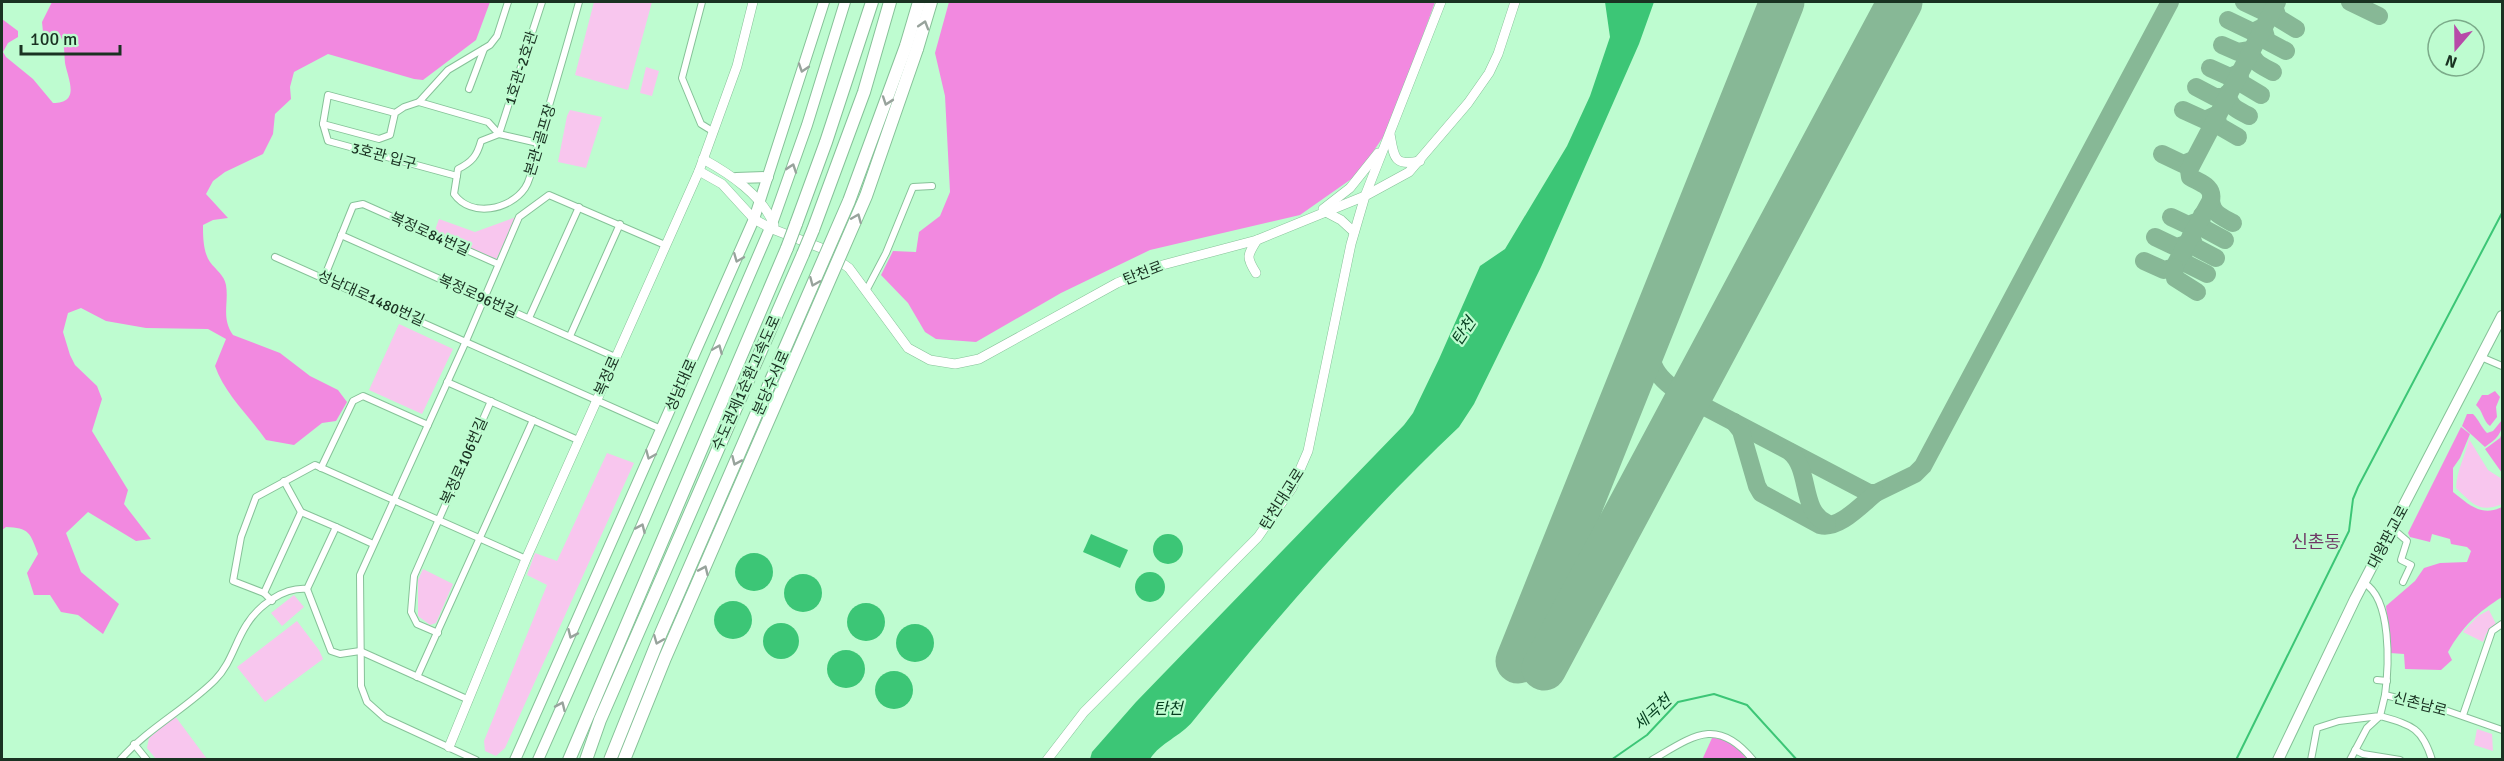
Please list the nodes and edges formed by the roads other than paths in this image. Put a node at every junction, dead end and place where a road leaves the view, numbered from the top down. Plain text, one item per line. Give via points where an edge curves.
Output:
1 (508, 2) edge
2 (542, 2) edge
3 (579, 2) edge
4 (702, 2) edge
5 (753, 2) edge
6 (824, 2) edge
7 (845, 2) edge
8 (873, 2) edge
9 (890, 2) edge
10 (919, 2) edge
11 (931, 2) edge
12 (1441, 2) edge
13 (1515, 2) edge
14 (911, 47) junction
15 (484, 49) junction
16 (469, 89) dead end
17 (419, 102) junction
18 (395, 113) junction
19 (322, 124) junction
20 (714, 132) junction
21 (1389, 132) junction
22 (499, 134) junction
23 (538, 143) junction
24 (1382, 149) junction
25 (703, 159) junction
26 (1420, 161) junction
27 (699, 171) junction
28 (457, 176) junction
29 (768, 177) junction
30 (736, 178) junction
31 (932, 186) dead end
32 (1365, 196) junction
33 (759, 203) junction
34 (579, 207) junction
35 (1326, 212) junction
36 (754, 219) junction
37 (1304, 221) junction
38 (620, 224) junction
39 (773, 226) junction
40 (1354, 232) junction
41 (341, 235) junction
42 (1257, 240) junction
43 (665, 245) junction
44 (274, 257) dead end
45 (498, 264) junction
46 (1256, 273) dead end
47 (324, 278) junction
48 (866, 291) junction
49 (484, 298) junction
50 (2502, 316) edge
51 (529, 318) junction
52 (570, 336) junction
53 (466, 341) junction
54 (615, 357) junction
55 (2481, 357) junction
56 (2502, 364) edge
57 (447, 382) junction
58 (597, 399) junction
59 (491, 400) junction
60 (533, 420) junction
61 (428, 425) junction
62 (661, 429) junction
63 (578, 440) junction
64 (321, 468) junction
65 (284, 481) junction
66 (393, 501) junction
67 (301, 512) junction
68 (438, 521) junction
69 (336, 527) junction
70 (2393, 529) junction
71 (480, 539) junction
72 (373, 544) junction
73 (526, 560) junction
74 (2403, 582) dead end
75 (2364, 583) junction
76 (307, 589) junction
77 (264, 593) junction
78 (272, 601) junction
79 (2502, 624) edge
80 (2502, 630) edge
81 (2492, 631) junction
82 (438, 633) junction
83 (360, 651) junction
84 (417, 677) junction
85 (2377, 680) dead end
86 (2387, 681) junction
87 (2385, 695) junction
88 (468, 700) junction
89 (2463, 715) junction
90 (2380, 716) junction
91 (2502, 730) edge
92 (134, 744) junction
93 (448, 747) junction
94 (2355, 750) junction
95 (467, 758) edge
96 (120, 759) edge
97 (147, 759) edge
98 (477, 759) edge
99 (515, 759) edge
100 (538, 759) edge
101 (568, 759) edge
102 (586, 759) edge
103 (610, 759) edge
104 (624, 759) edge
105 (1047, 759) edge
106 (1652, 759) edge
107 (1753, 759) edge
108 (2278, 759) edge
109 (2311, 759) edge
110 (2350, 759) edge
111 (2400, 759) edge
112 (2432, 759) edge

1 - 15 street via 497,36
2 - 22 street, 1호관-2호관
3 - 23 street, 본관-골프장
4 - 20 street via 682,78 700,124
5 - 20 street, 복정로 via 737,66
6 -> 29 main road, 성남대로
39 -> 7 main road, 성남대로
8 - 101 highway, 수도권제1순환고속도로, bridge via 787,248
9 - 102 highway, 수도권제1순환고속도로, bridge via 864,92 813,230
10 - 14 highway, 분당수서로
14 -> 11 highway, 분당수서로
12 - 21 street
13 - 26 street, 탄천로 via 1489,73
14 -> 103 highway, 분당수서로, bridge
104 -> 14 highway, 분당수서로, bridge via 866,196
15 - 16 street
15 - 17 street via 448,70
17 - 18 street
17 - 22 street via 488,122
18 - 19 street via 390,135 379,139
18 - 19 street via 328,95
19 - 28 street, 3호관 입구 via 328,141
20 - 25 street, 복정로
21 - 24 street
21 - 26 street via 1395,158 1408,164
22 - 23 street
22 - 28 street via 482,141 477,154 458,169
23 - 28 street, 본관-골프장 via 526,187 494,210 459,200 454,194
24 - 32 street
24 - 37 street via 1350,188
25 - 27 street, 복정로
25 - 30 street
26 - 32 street, 탄천로 via 1409,172
27 - 36 street, 탄천로 via 722,184
27 - 43 street, 복정로
29 - 30 main road
29 - 33 main road, 성남대로
30 - 33 street
31 - 48 street via 912,187
32 - 35 street, 탄천로
32 - 40 street, 탄천대교로
33 - 36 main road, 성남대로
33 - 39 street
34 - 38 street
34 - 45 street via 549,195 519,217
34 - 51 street
35 - 37 street, 탄천로
35 - 40 street
36 - 39 street, 탄천로
36 -> 62 main road, 성남대로
37 - 42 street, 탄천로
38 - 43 street
38 - 52 street
39 - 48 street, 탄천로 via 821,248 849,268
100 -> 39 main road, 성남대로
40 - 105 street, 탄천대교로 via 1308,451 1292,488 1258,537 1084,712
41 - 45 street, 복정로84번길 via 353,206 363,204
41 - 47 street
41 - 49 street, 복정로96번길
42 - 46 street via 1248,253
42 - 48 street, 탄천로 via 1155,267 1117,283 979,359 955,364 930,360 908,348
43 - 54 street, 복정로
44 - 47 street, 성남대로1480번길
45 - 49 street
47 - 53 street, 성남대로1480번길
49 - 51 street, 복정로96번길
49 - 53 street
50 - 55 main road, 대왕판교로
51 - 52 street, 복정로96번길
52 - 54 street, 복정로96번길
53 - 57 street
53 - 58 street, 성남대로1480번길
54 - 58 street, 복정로
55 - 56 street
55 - 70 main road, 대왕판교로
57 - 59 street, 복정로106번길
57 - 61 street
58 - 62 street, 성남대로1480번길
58 - 63 street, 복정로
59 - 60 street, 복정로106번길
59 - 68 street, 복정로106번길
60 - 63 street, 복정로106번길
60 - 71 street
61 - 64 street via 363,396 352,401
61 - 66 street
62 -> 99 main road, 성남대로
63 - 73 street, 복정로
64 - 65 street via 315,465
64 - 66 street
65 - 67 street
65 - 77 street via 256,496 233,580
66 - 68 street
66 - 72 street
67 - 69 street
67 - 77 street
68 - 71 street
68 - 82 street, 복정로106번길 via 414,576 411,612 417,624
69 - 72 street
69 - 76 street
70 - 74 street via 2407,541 2401,560 2411,566
70 - 75 main road, 대왕판교로
71 - 73 street
71 - 82 street
72 - 83 street via 360,575
73 - 88 street, 복정로
75 - 86 street via 2371,586 2384,614
75 - 108 main road, 대왕판교로
76 - 78 street via 284,591
76 - 83 street via 331,651
77 - 78 street
78 - 92 street via 247,624 216,680
79 - 81 street
80 - 81 street
81 - 89 street
82 - 84 street
83 - 84 street
83 - 93 street via 361,686 367,702 385,718
84 - 88 street
85 - 86 street
86 - 87 street
87 - 89 street, 신촌남로
87 - 90 street, 신촌남로
88 - 93 street, 복정로
89 - 91 street, 신촌남로
90 - 94 street via 2367,728
90 - 109 street, 신촌남로 via 2352,718 2317,728
90 - 112 street via 2416,729 2426,741
92 - 96 street
92 - 97 street
93 - 95 street
94 - 110 street
94 - 111 street
95 - 98 street
106 - 107 street via 1707,733 1724,735 1739,743

